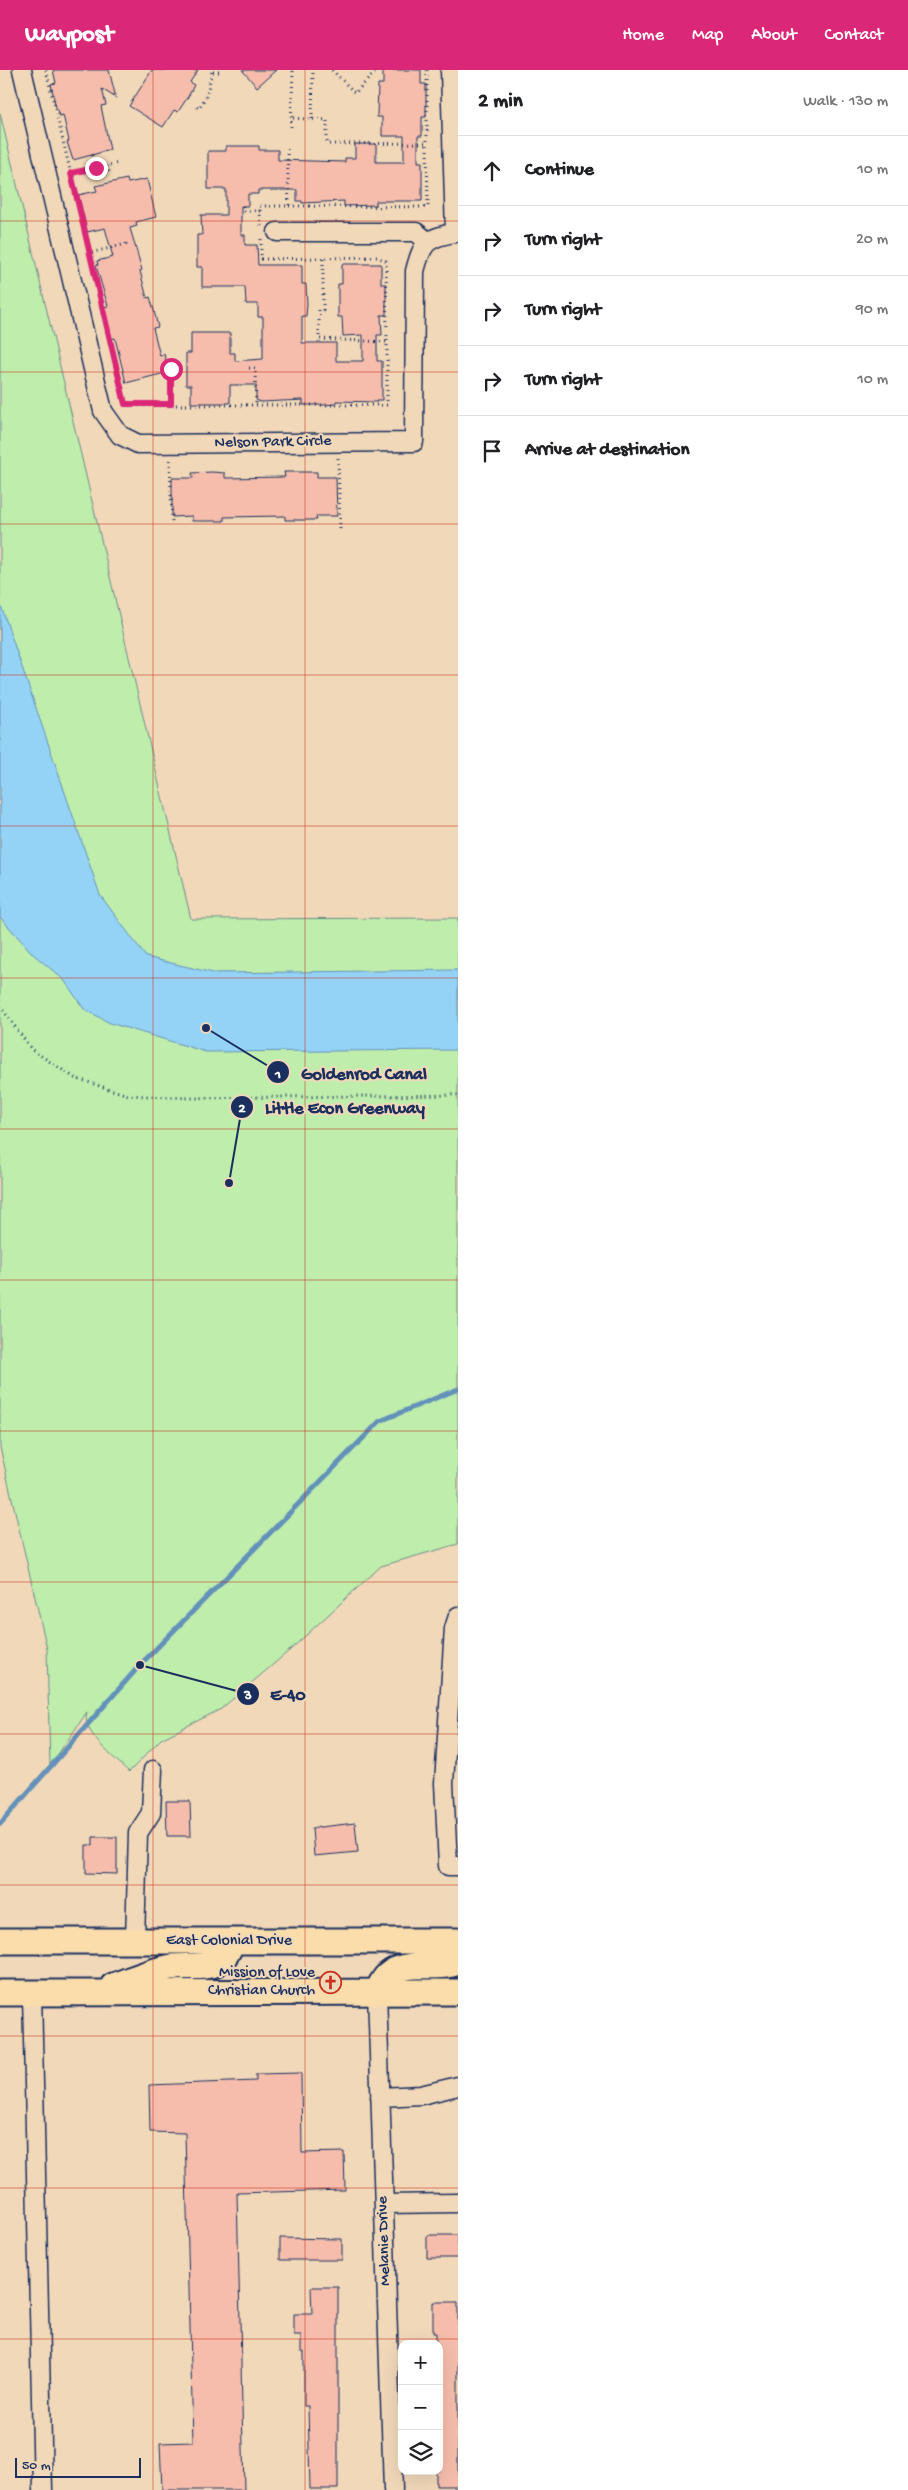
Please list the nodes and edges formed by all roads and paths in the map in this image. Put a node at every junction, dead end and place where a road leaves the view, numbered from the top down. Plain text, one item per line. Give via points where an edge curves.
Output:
1 (22, 70) edge
2 (46, 70) edge
3 (293, 70) edge
4 (313, 70) edge
5 (332, 70) edge
6 (377, 70) edge
7 (427, 70) edge
8 (450, 70) edge
9 (212, 71) edge
10 (220, 72) dead end
11 (197, 106) dead end
12 (291, 118) junction
13 (312, 119) junction
14 (291, 126) dead end
15 (427, 143) junction
16 (287, 148) dead end
17 (92, 155) dead end
18 (119, 163) dead end
19 (107, 166) junction
20 (96, 168) junction
21 (71, 173) junction
22 (110, 175) dead end
23 (290, 206) junction
24 (260, 211) dead end
25 (277, 232) dead end
26 (456, 233) edge
27 (427, 241) junction
28 (126, 242) dead end
29 (90, 253) junction
30 (387, 342) junction
31 (174, 368) dead end
32 (249, 368) dead end
33 (171, 404) junction
34 (256, 404) junction
35 (170, 457) dead end
36 (328, 457) dead end
37 (172, 522) dead end
38 (340, 529) dead end
39 (0, 1006) edge
40 (458, 1095) edge
41 (458, 1616) edge
42 (153, 1770) dead end
43 (458, 1866) edge
44 (0, 1941) edge
45 (135, 1941) junction
46 (232, 1941) junction
47 (458, 1941) edge
48 (458, 1962) edge
49 (377, 1992) junction
50 (458, 1992) edge
51 (0, 1993) edge
52 (32, 1993) junction
53 (89, 1994) junction
54 (458, 2086) edge
55 (380, 2097) junction
56 (458, 2202) edge
57 (384, 2204) junction
58 (44, 2490) edge
59 (393, 2490) edge

1 - 27 street, Nelson Park Circle via 103,411 120,435 138,444 414,442 415,271 420,251
2 - 21 path
3 - 12 path
4 - 13 path
5 - 6 path via 355,93
7 - 15 path
8 - 26 street
9 - 10 path
9 - 11 path via 207,95 199,108
12 - 13 path
12 - 14 path
13 - 15 path via 327,120 327,144
15 - 23 path via 428,207
16 - 23 path
17 - 20 path
18 - 19 path
19 - 20 path
19 - 22 path
20 - 21 path
21 - 29 path
23 - 24 path via 260,206
25 - 27 street via 416,232
26 - 27 street
28 - 29 path
29 - 33 path via 125,404
30 - 30 path via 319,339 319,310 323,310 323,258 378,257 386,261
30 - 34 path via 387,404
31 - 33 path via 171,369
32 - 34 path via 255,368
33 - 34 path
35 - 37 path
36 - 38 path via 338,457
39 - 40 path via 32,1050 75,1078 128,1095 190,1098
41 - 43 street via 454,1628 444,1783 448,1866
42 - 45 street via 151,1813 138,1833
44 - 45 highway, East Colonial Drive
45 - 46 highway, East Colonial Drive
46 - 47 highway, East Colonial Drive
46 - 53 highway via 228,1955 217,1963 201,1967 171,1967
48 - 49 highway via 448,1966 403,1967 388,1975
49 - 50 highway
49 - 53 highway
49 - 55 street, Melanie Drive
51 - 52 highway
52 - 53 highway
52 - 58 street
54 - 55 street via 421,2095
55 - 57 street, Melanie Drive
56 - 57 street
57 - 59 street, Melanie Drive

